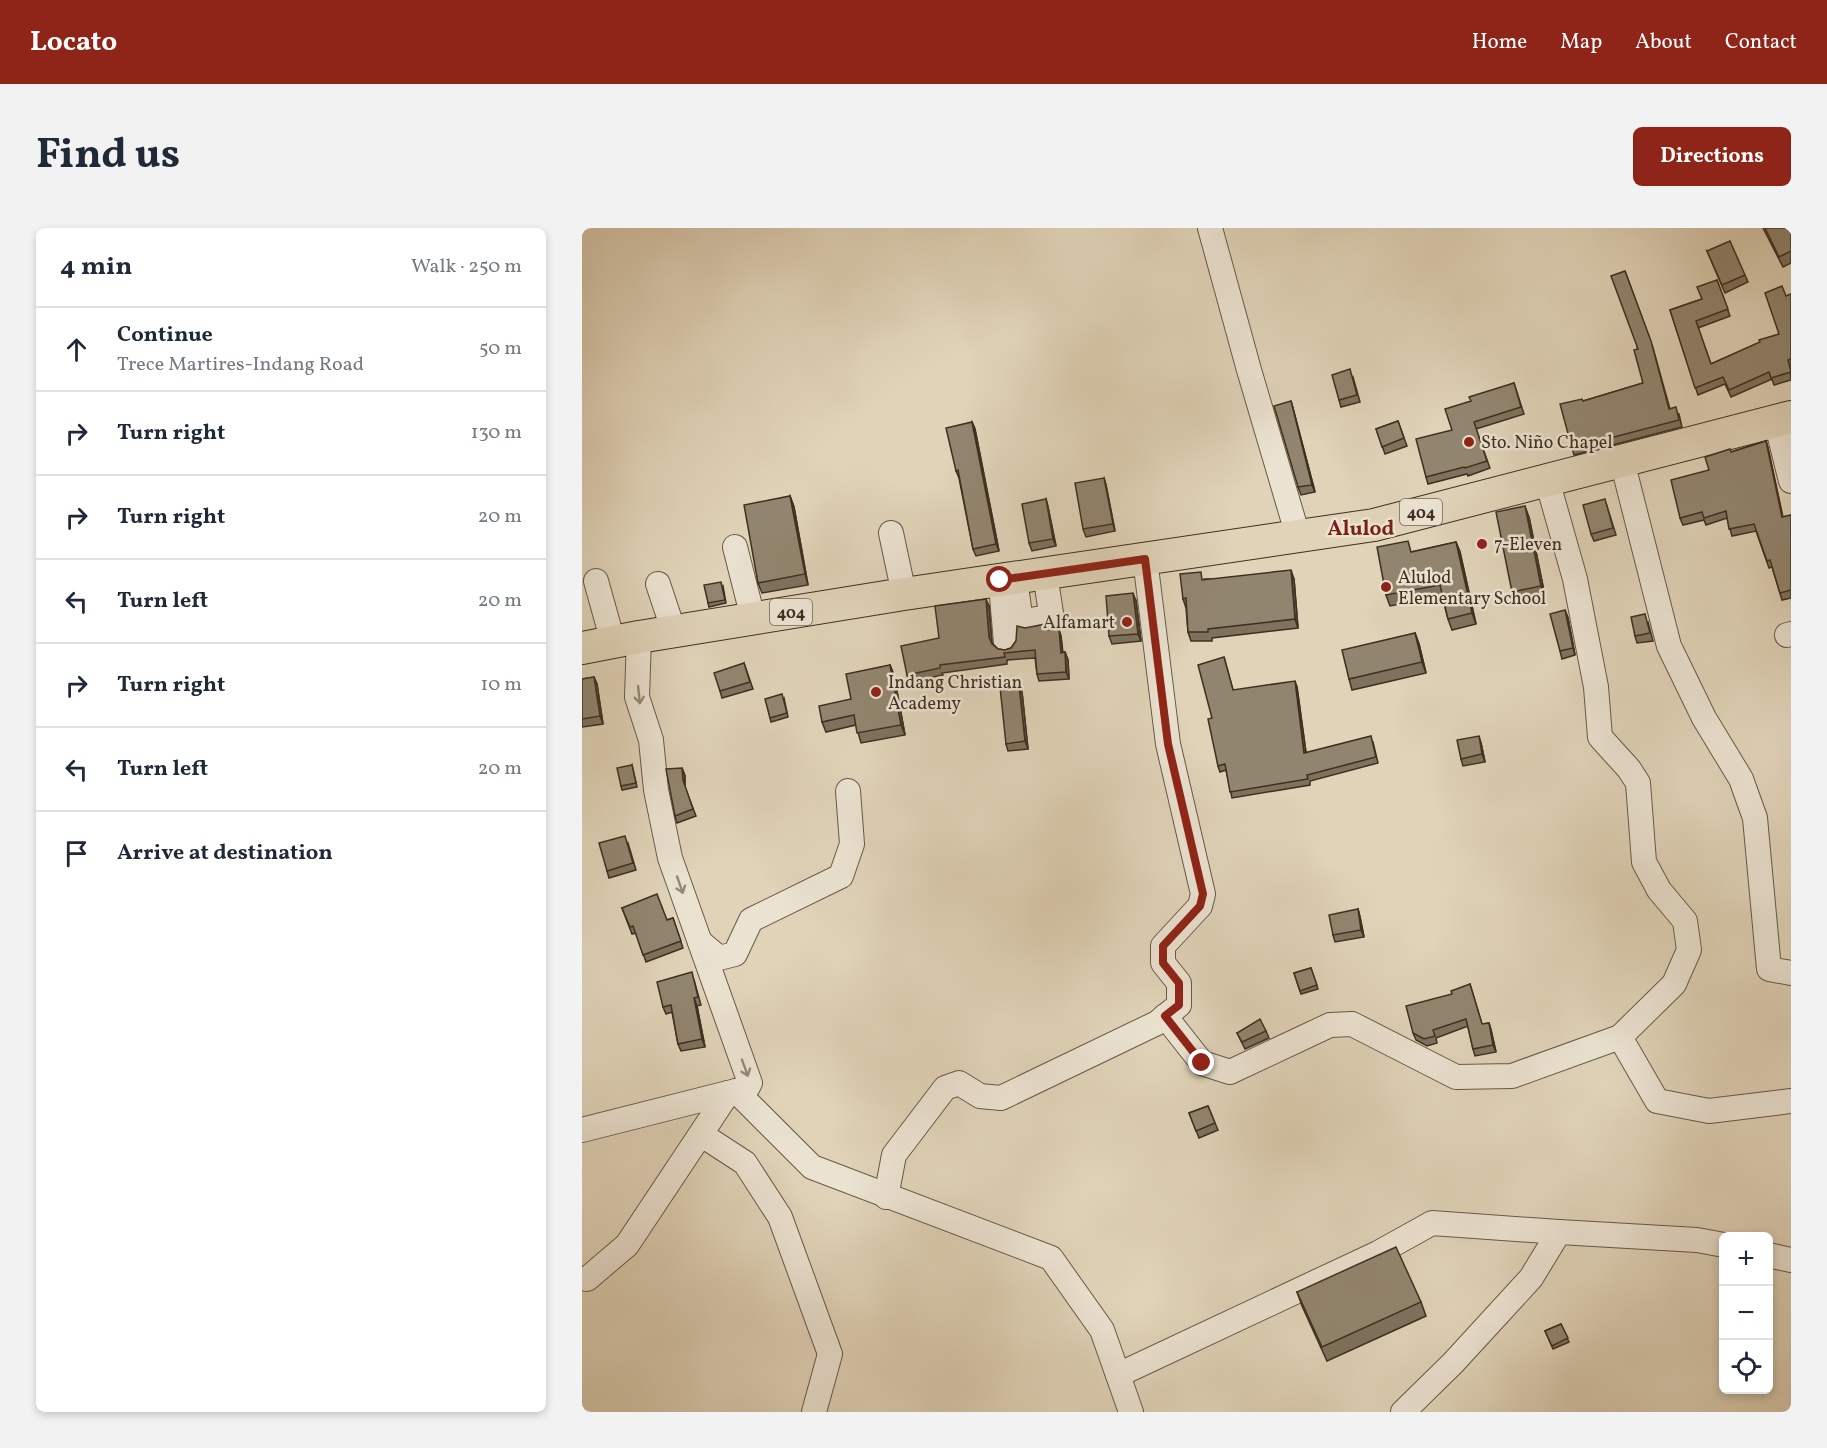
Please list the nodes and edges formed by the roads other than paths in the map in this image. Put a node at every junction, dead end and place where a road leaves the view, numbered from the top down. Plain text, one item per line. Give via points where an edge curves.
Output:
1 (1215, 231) edge
2 (1783, 419) edge
3 (1622, 461) junction
4 (1546, 480) junction
5 (1791, 481) edge
6 (891, 533) dead end
7 (1298, 536) junction
8 (735, 547) dead end
9 (1145, 559) junction
10 (1020, 577) junction
11 (596, 581) dead end
12 (658, 584) dead end
13 (904, 594) junction
14 (753, 618) junction
15 (674, 632) junction
16 (626, 639) junction
17 (1006, 643) dead end
18 (582, 648) edge
19 (848, 791) dead end
20 (700, 942) junction
21 (1791, 973) edge
22 (1165, 1016) junction
23 (1620, 1037) junction
24 (732, 1092) junction
25 (1791, 1101) edge
26 (582, 1130) edge
27 (702, 1135) junction
28 (886, 1197) junction
29 (1559, 1232) junction
30 (1719, 1244) edge
31 (1773, 1256) edge
32 (1791, 1260) edge
33 (587, 1279) dead end
34 (1118, 1375) junction
35 (814, 1412) edge
36 (1131, 1412) edge
37 (1403, 1412) edge

1 - 7 street via 1249,370
2 - 3 main road, 404
2 - 5 street
3 - 4 main road, 404
3 - 21 street via 1669,646 1704,718 1741,779 1755,818 1768,969
4 - 7 main road, 404 via 1374,525
4 - 23 street via 1575,579 1596,687 1600,737 1638,783 1644,862 1659,890 1685,921 1689,950 1674,984
6 - 13 street
7 - 9 main road, 404
8 - 14 street
9 - 10 main road, 404
9 - 22 street via 1168,744 1203,894 1200,906 1163,946 1163,963 1179,983 1179,1005
10 - 13 main road, 404
10 - 17 street
11 - 16 street
12 - 15 street
13 - 14 main road, 404
14 - 15 main road, 404
15 - 16 main road, 404
16 - 18 main road, 404
16 -> 20 street via 637,697 651,740 656,790 670,858
19 - 20 street via 852,844 841,876 751,920 735,954 719,958
20 -> 24 street via 750,1083 746,1090
22 - 23 street via 1202,1063 1230,1072 1330,1025 1352,1024 1456,1077 1512,1076
22 - 28 street via 1001,1098 980,1096 959,1083 945,1088 894,1155
23 - 25 street via 1657,1101 1709,1111
24 - 26 street
24 - 27 street
24 - 28 street via 812,1167
27 - 33 street via 627,1245
27 - 35 street via 745,1163 780,1217 830,1354
28 - 34 street via 1051,1258 1102,1330
29 - 30 street
29 - 34 street via 1432,1223 1378,1253
29 - 37 street via 1531,1278
31 - 32 street
34 - 36 street

